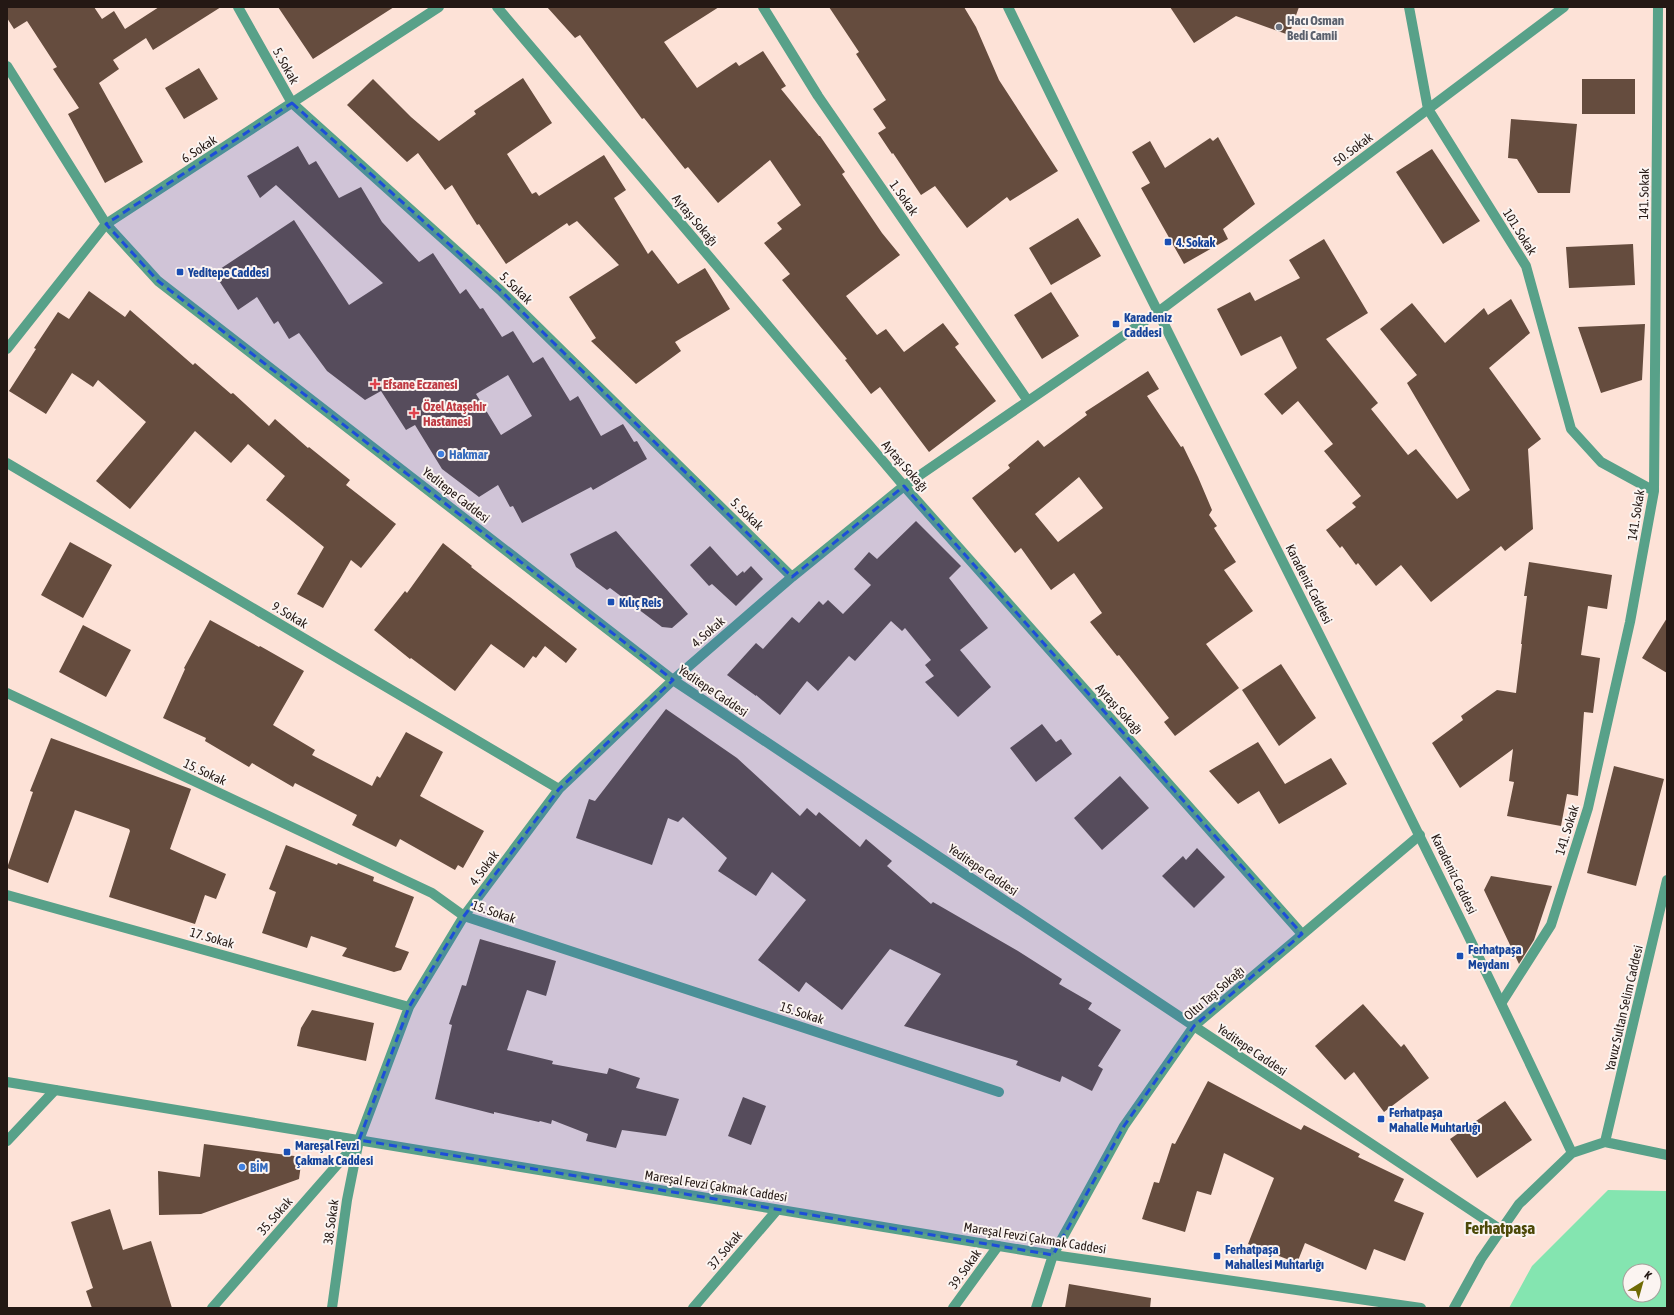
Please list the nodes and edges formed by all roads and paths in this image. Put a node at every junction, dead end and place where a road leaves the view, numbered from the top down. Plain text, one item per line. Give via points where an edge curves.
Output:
1 (238, 7) edge
2 (438, 7) edge
3 (497, 7) edge
4 (763, 7) edge
5 (1008, 7) edge
6 (1409, 7) edge
7 (1564, 7) edge
8 (1658, 7) edge
9 (7, 66) edge
10 (292, 103) junction
11 (1428, 109) junction
12 (106, 224) junction
13 (1158, 312) junction
14 (7, 349) edge
15 (1028, 401) junction
16 (7, 463) edge
17 (904, 486) junction
18 (1654, 490) junction
19 (792, 576) junction
20 (673, 680) junction
21 (7, 693) edge
22 (559, 789) junction
23 (1420, 835) junction
24 (1667, 880) edge
25 (7, 895) edge
26 (464, 916) junction
27 (1302, 934) junction
28 (1502, 1002) junction
29 (409, 1007) junction
30 (1194, 1026) junction
31 (7, 1082) edge
32 (55, 1090) junction
33 (999, 1092) dead end
34 (359, 1140) junction
35 (7, 1141) edge
36 (1605, 1142) junction
37 (1572, 1153) junction
38 (1667, 1156) edge
39 (777, 1210) junction
40 (1501, 1230) junction
41 (998, 1246) junction
42 (1053, 1255) junction
43 (212, 1308) edge
44 (332, 1308) edge
45 (693, 1308) edge
46 (953, 1308) edge
47 (1036, 1308) edge
48 (1421, 1308) edge
49 (1454, 1308) edge

1 - 10 street, 5. Sokak
2 - 10 street, 6. Sokak
3 - 17 street, Aytaşı Sokağı
4 - 15 street, 1. Sokak via 818,96
5 - 13 street, Karadeniz Caddesi
6 - 11 street, 101. Sokak
7 - 11 street, 50. Sokak
8 - 18 street, 141. Sokak
9 - 12 street, Yeditepe Caddesi
10 - 12 street, 6. Sokak
10 - 19 street, 5. Sokak via 500,290
11 - 13 street, 50. Sokak
11 - 18 street, 101. Sokak via 1526,266 1571,429 1601,462
12 - 14 street, 6. Sokak
12 - 20 street, Yeditepe Caddesi via 158,281
13 - 15 street, 4. Sokak
13 - 23 street, Karadeniz Caddesi
15 - 17 street, 4. Sokak
16 - 22 street, 9. Sokak
17 - 19 street, 4. Sokak
17 - 27 street, Aytaşı Sokağı
18 - 28 street, 141. Sokak via 1630,622 1588,808 1552,925
19 - 20 street, 4. Sokak
20 - 22 street, 4. Sokak
20 - 30 street, Yeditepe Caddesi
21 - 26 street, 15. Sokak via 432,893
22 - 26 street, 4. Sokak
23 - 27 street, Oltu Taşı Sokağı
23 - 28 street, Karadeniz Caddesi
24 - 36 street, Yavuz Sultan Selim Caddesi
25 - 29 street, 17. Sokak
26 - 29 street, 4. Sokak
26 - 33 street, 15. Sokak
27 - 30 street, Oltu Taşı Sokağı
28 - 37 street, Karadeniz Caddesi
29 - 34 street, 4. Sokak
30 - 40 street, Yeditepe Caddesi
30 - 42 street, Oltu Taşı Sokağı via 1124,1126
31 - 32 street, Mareşal Fevzi Çakmak Caddesi
32 - 34 street, Mareşal Fevzi Çakmak Caddesi
32 - 35 street
34 - 39 street, Mareşal Fevzi Çakmak Caddesi
34 - 43 street, 35. Sokak
34 - 44 street, 38. Sokak via 347,1200
36 - 37 street
36 - 38 street
37 - 40 street via 1519,1204
39 - 41 street, Mareşal Fevzi Çakmak Caddesi
39 - 45 street, 37. Sokak
40 - 49 street via 1481,1259
41 - 42 street, Mareşal Fevzi Çakmak Caddesi
41 - 46 street, 39. Sokak
42 - 47 street, Oltu Taşı Sokağı
42 - 48 street, Mareşal Fevzi Çakmak Caddesi

